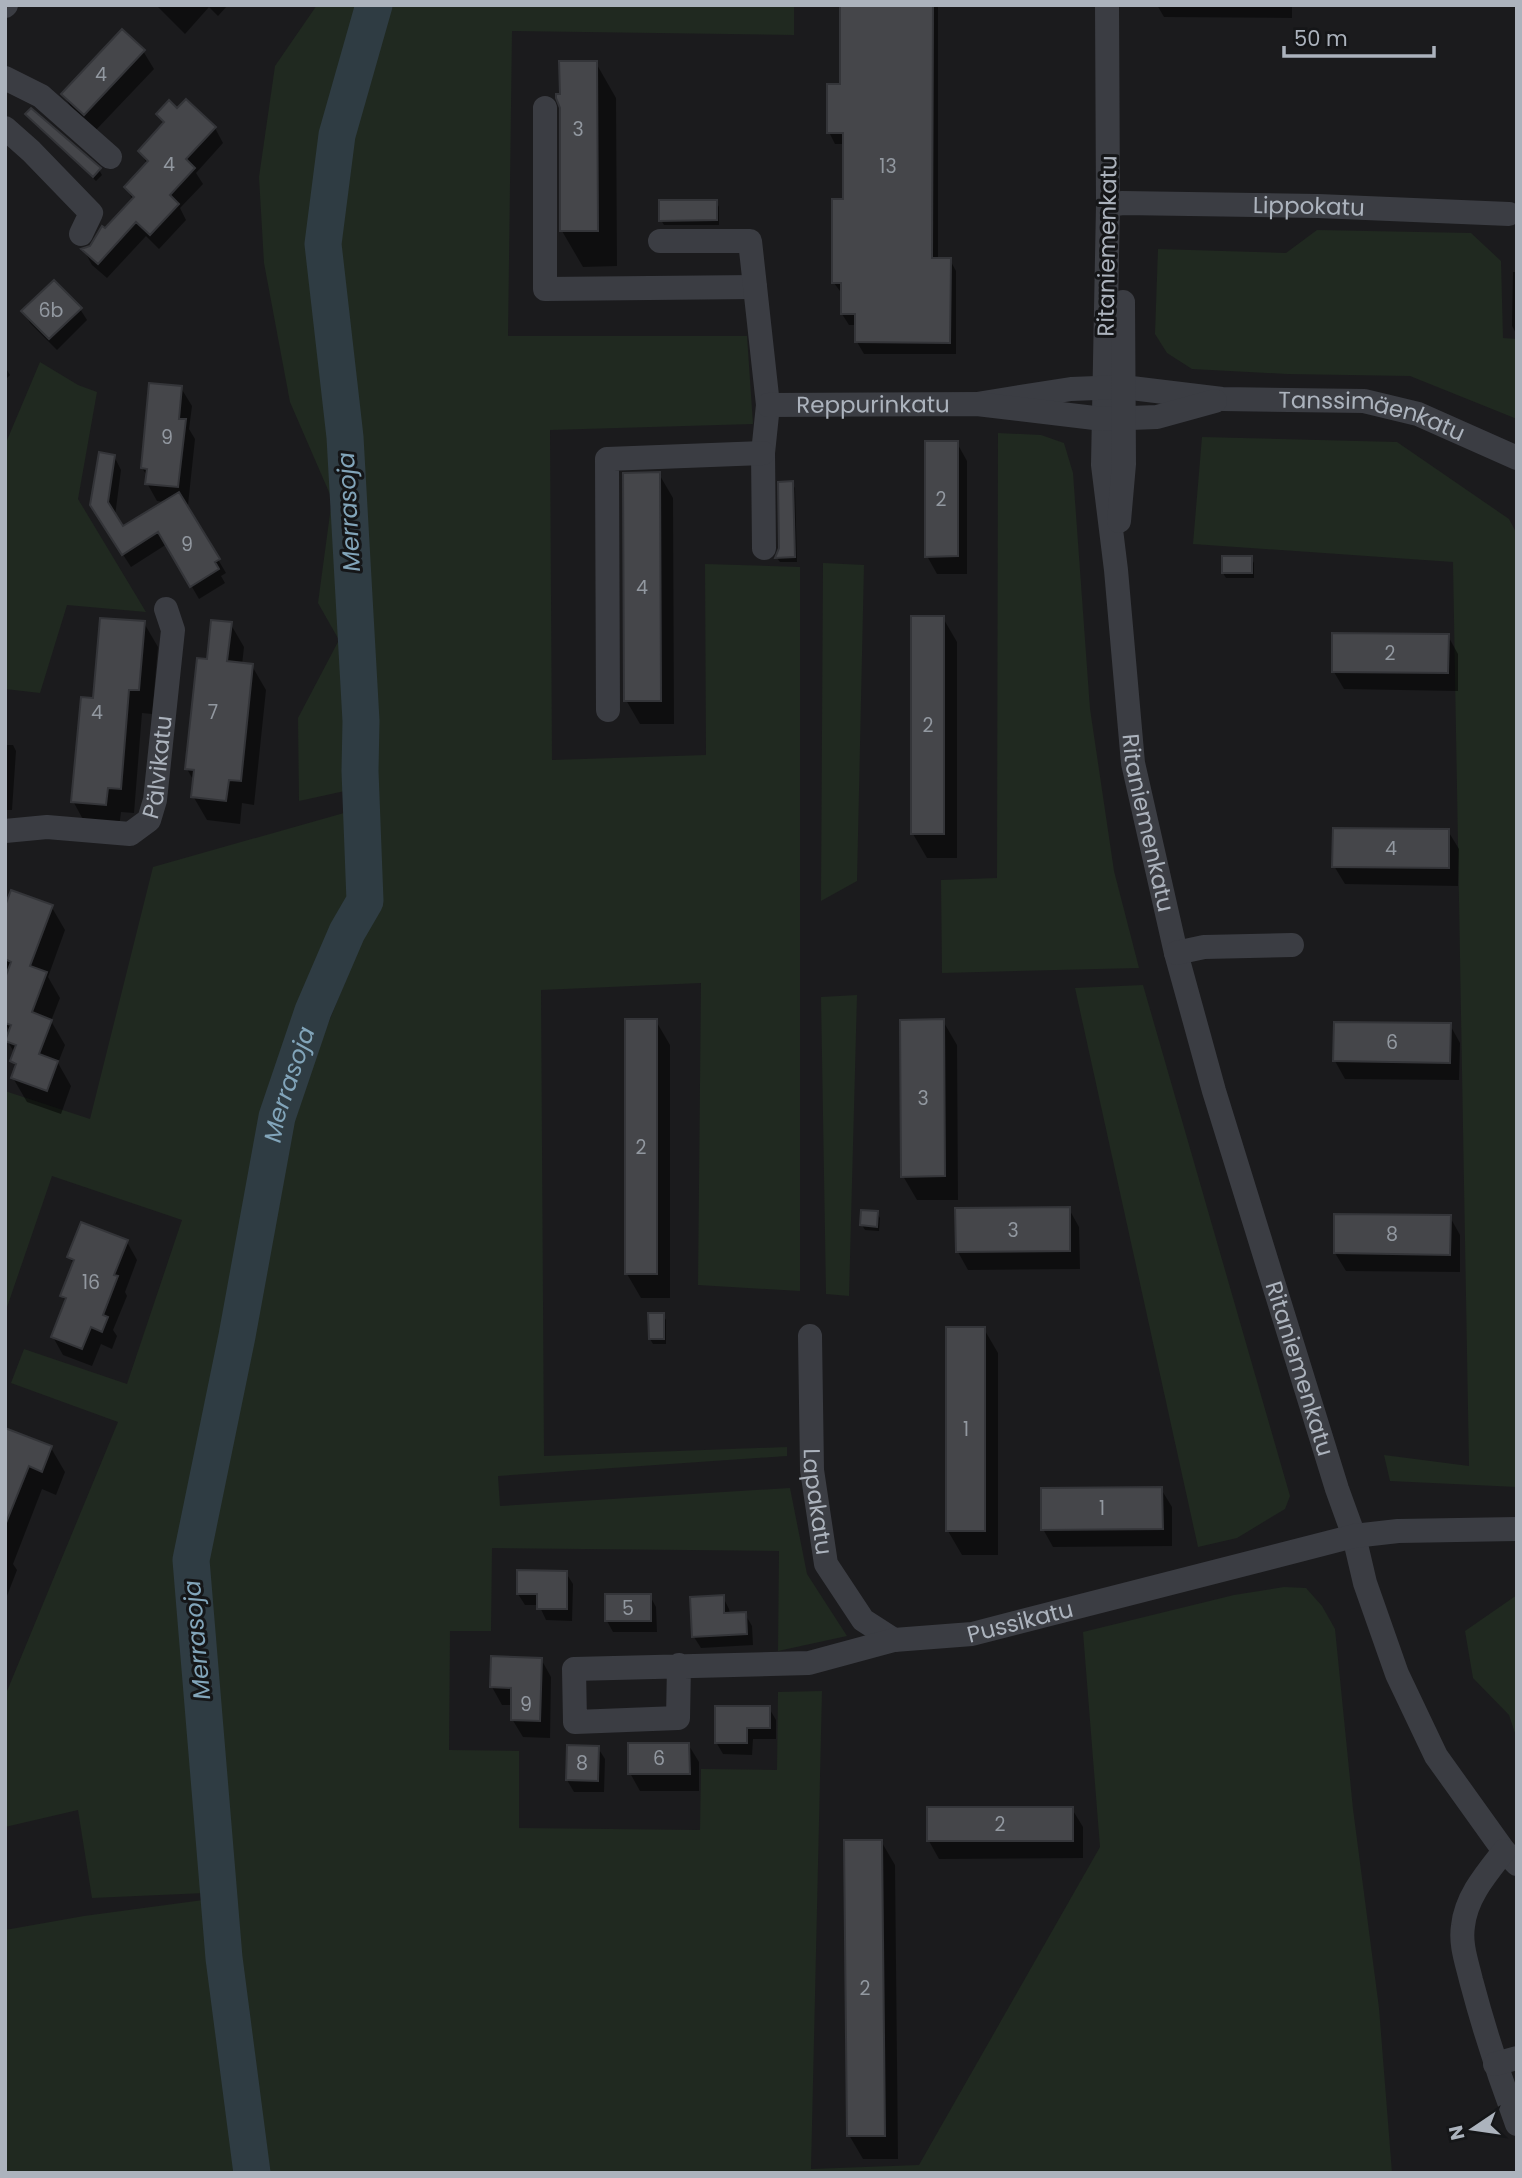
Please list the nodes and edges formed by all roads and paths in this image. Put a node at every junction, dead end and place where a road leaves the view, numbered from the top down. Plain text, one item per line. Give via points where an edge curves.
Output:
1 (1107, 5) edge
2 (1122, 5) edge
3 (5, 78) edge
4 (545, 108) dead end
5 (5, 128) edge
6 (110, 157) dead end
7 (1116, 204) junction
8 (1508, 214) dead end
9 (81, 234) dead end
10 (660, 241) dead end
11 (755, 287) junction
12 (1113, 387) junction
13 (1222, 399) junction
14 (977, 404) junction
15 (768, 405) junction
16 (1114, 419) junction
17 (764, 453) junction
18 (1517, 458) edge
19 (764, 548) dead end
20 (166, 609) dead end
21 (608, 710) dead end
22 (5, 831) edge
23 (1292, 945) dead end
24 (1176, 953) junction
25 (810, 1336) dead end
26 (1517, 1529) edge
27 (1354, 1536) junction
28 (894, 1640) junction
29 (679, 1665) junction
30 (1510, 1858) edge
31 (1506, 2061) edge
32 (1517, 2124) edge

1 - 7 street, Ritaniemenkatu
2 - 7 street, Ritaniemenkatu
3 - 6 street via 41,96
4 - 11 street via 545,289
5 - 9 street via 91,213
7 - 8 street, Lippokatu
7 - 12 street, Ritaniemenkatu
10 - 11 street via 750,241
11 - 15 street
12 - 13 street, Tanssimäenkatu
12 - 14 street, Reppurinkatu via 1033,393
12 - 16 street, Ritaniemenkatu
13 - 16 street, Tanssimäenkatu via 1157,417
13 - 18 street, Tanssimäenkatu via 1364,401 1418,414
14 - 15 street, Reppurinkatu
14 - 16 street, Reppurinkatu
15 - 17 street
16 - 24 street, Ritaniemenkatu via 1124,464 1116,570 1133,764
17 - 19 street
17 - 21 street via 607,459
20 - 22 street, Pälvikatu via 173,631 149,820 130,834 47,827
23 - 24 street via 1203,947
24 - 27 street, Ritaniemenkatu via 1218,1103
25 - 28 street, Lapakatu via 812,1470 827,1564 863,1620
26 - 27 street
27 - 28 street, Pussikatu via 972,1634
27 - 30 street, Ritaniemenkatu via 1393,1661 1436,1756
28 - 29 street, Pussikatu via 809,1663
29 - 29 street, Pussikatu via 574,1669 575,1722 678,1718
30 - 31 street, Ritaniemenkatu via 1479,1883 1462,1928 1464,1951
31 - 32 street, Ritaniemenkatu

